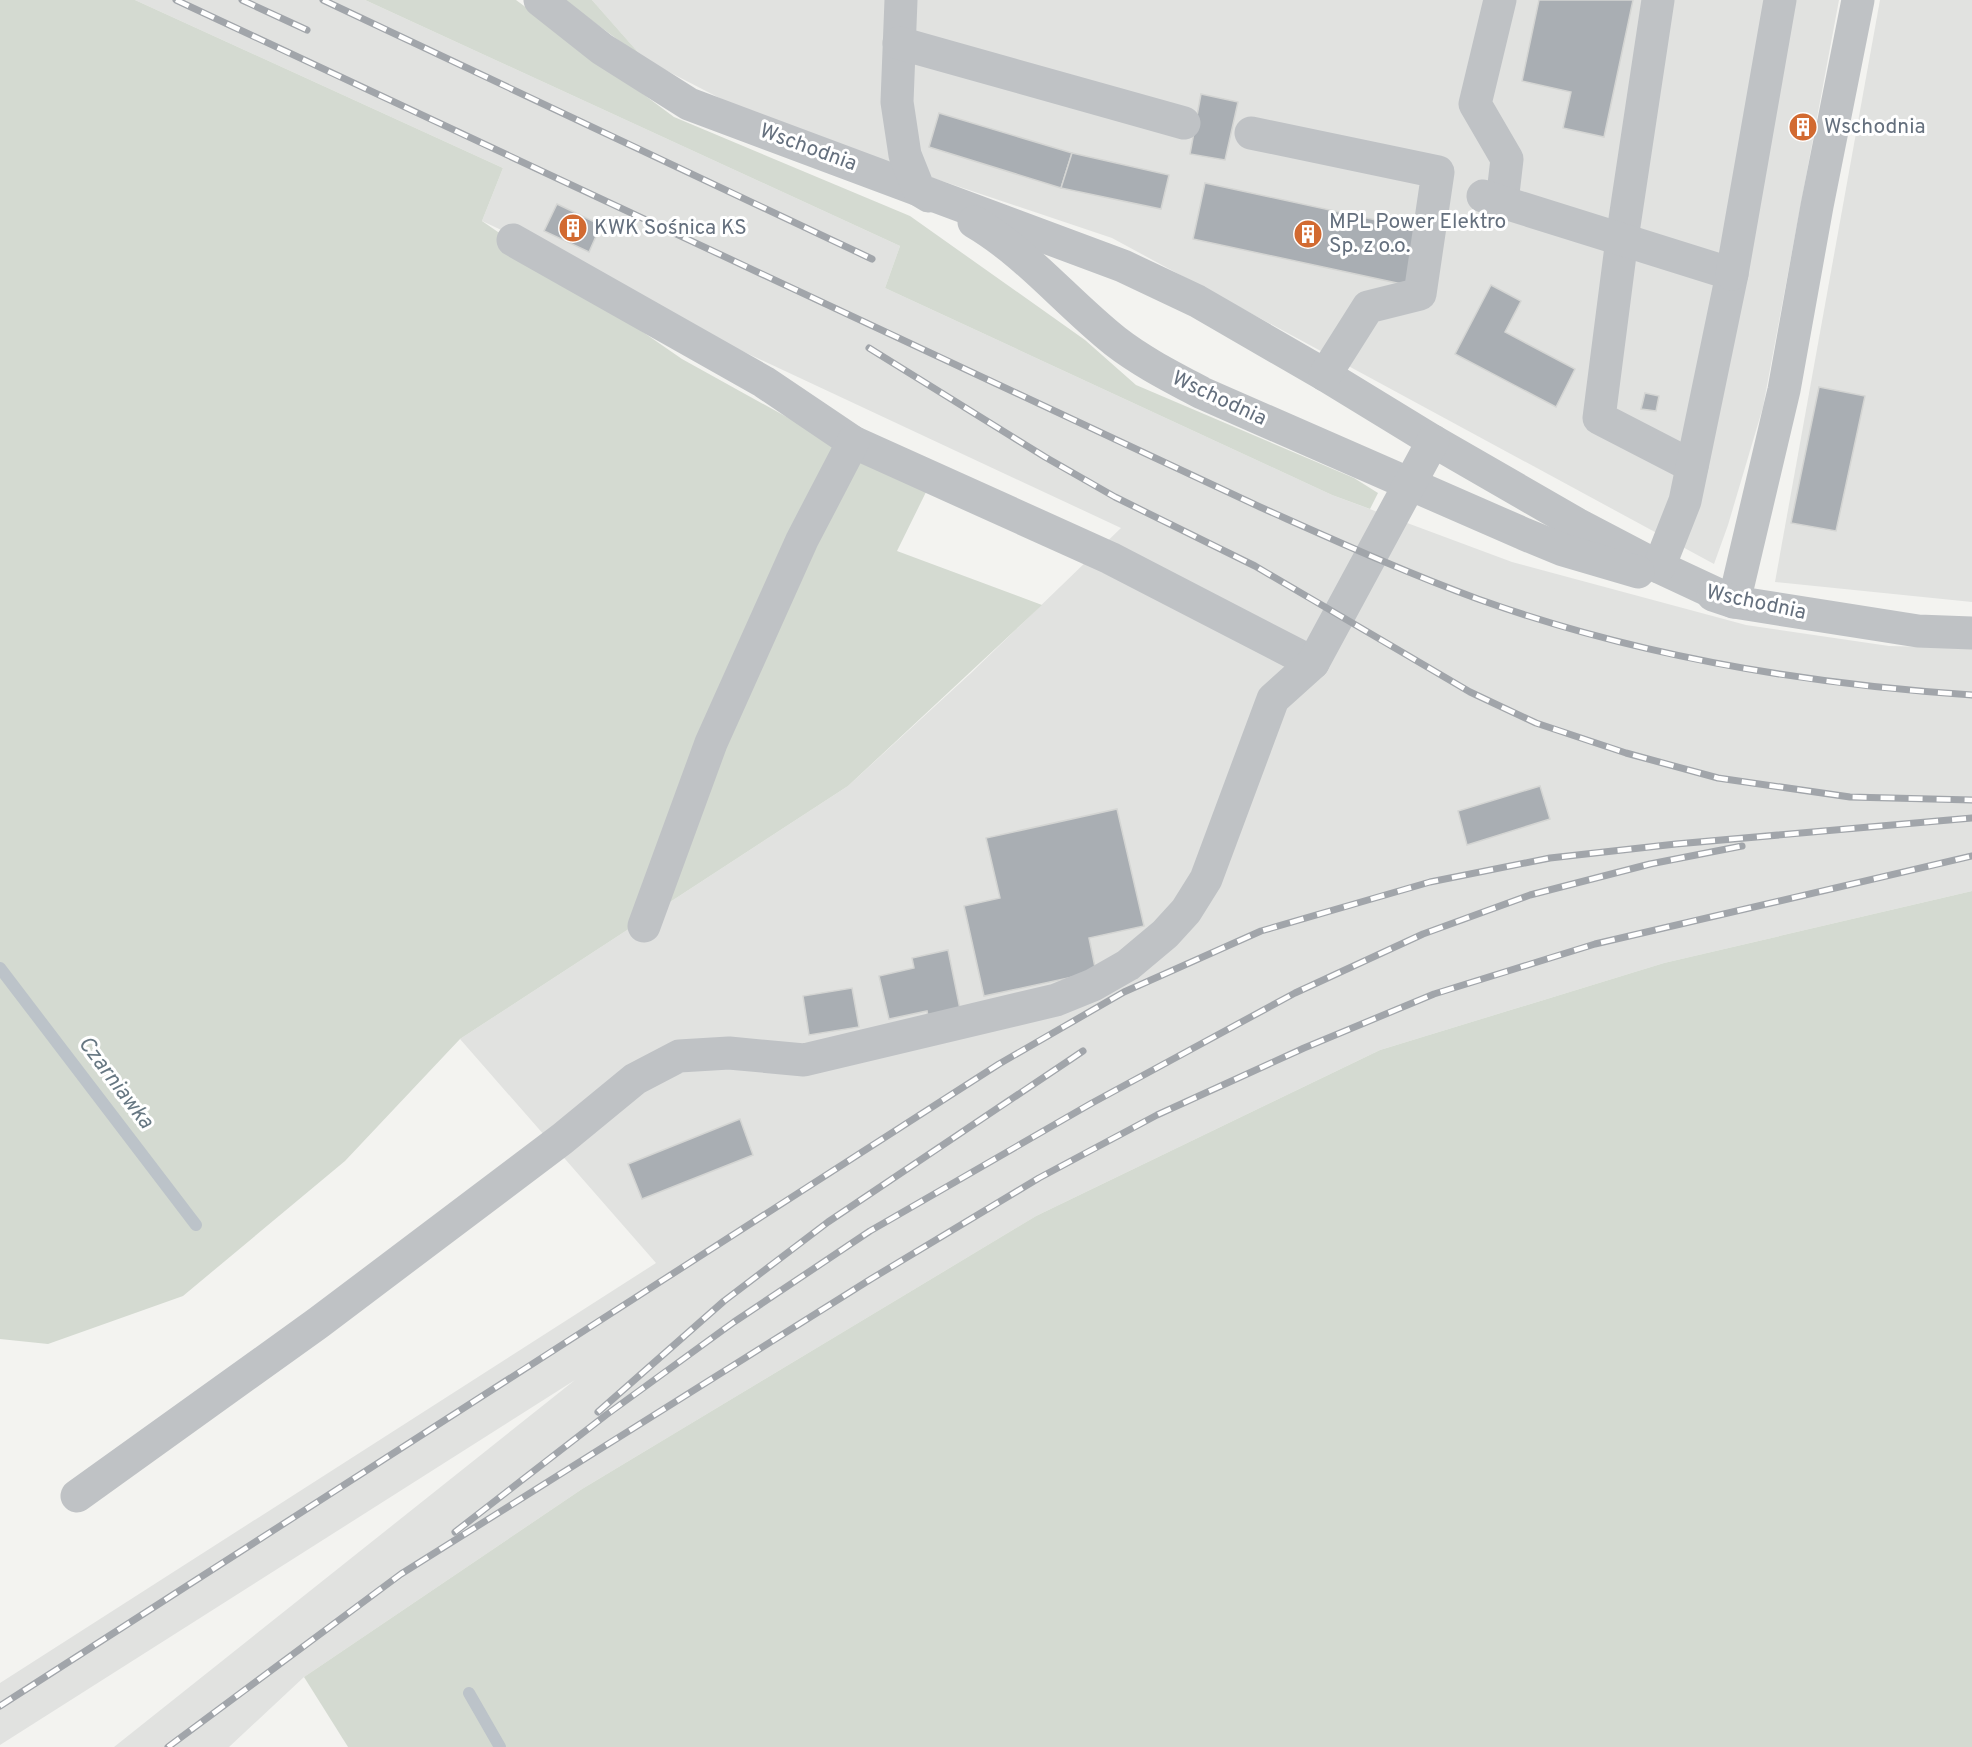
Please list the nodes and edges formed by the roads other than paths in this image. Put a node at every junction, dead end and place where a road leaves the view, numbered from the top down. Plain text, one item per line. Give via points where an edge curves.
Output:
1 (540, 0) edge
2 (901, 0) edge
3 (1500, 0) edge
4 (1658, 0) edge
5 (1780, 0) edge
6 (1858, 0) edge
7 (899, 43) junction
8 (1184, 123) dead end
9 (1251, 133) dead end
10 (919, 190) junction
11 (1622, 239) junction
12 (513, 240) dead end
13 (1732, 274) junction
14 (1325, 375) junction
15 (1433, 441) junction
16 (853, 442) junction
17 (1692, 466) junction
18 (1410, 483) junction
19 (1659, 567) junction
20 (1734, 602) junction
21 (1972, 633) edge
22 (1313, 663) junction
23 (644, 926) dead end
24 (77, 1496) dead end

1 - 10 street, Wschodnia via 602,49 689,104
2 - 7 street
3 - 11 street via 1475,104 1508,159 1493,199
4 - 11 street
5 - 13 street
6 - 20 street via 1784,390
7 - 8 street
7 - 10 street via 897,102 905,156
9 - 14 street via 1438,172 1420,294 1368,307
10 - 14 street via 1122,266 1197,302
10 - 18 street, Wschodnia via 984,228 1115,341 1159,370 1202,393
11 - 13 street
11 - 17 street via 1599,418
12 - 16 street via 764,382
13 - 17 street
14 - 15 street
15 - 18 street
15 - 19 street
16 - 22 street via 1110,558
16 - 23 street via 802,540 711,743
17 - 19 street via 1685,501
18 - 20 street, Wschodnia via 1563,550
18 - 22 street
19 - 20 street
20 - 21 street, Wschodnia via 1918,632
22 - 24 street via 1273,699 1206,879 1186,911 1128,965 1056,1000 804,1060 729,1053 679,1056 635,1079 562,1139 318,1323

